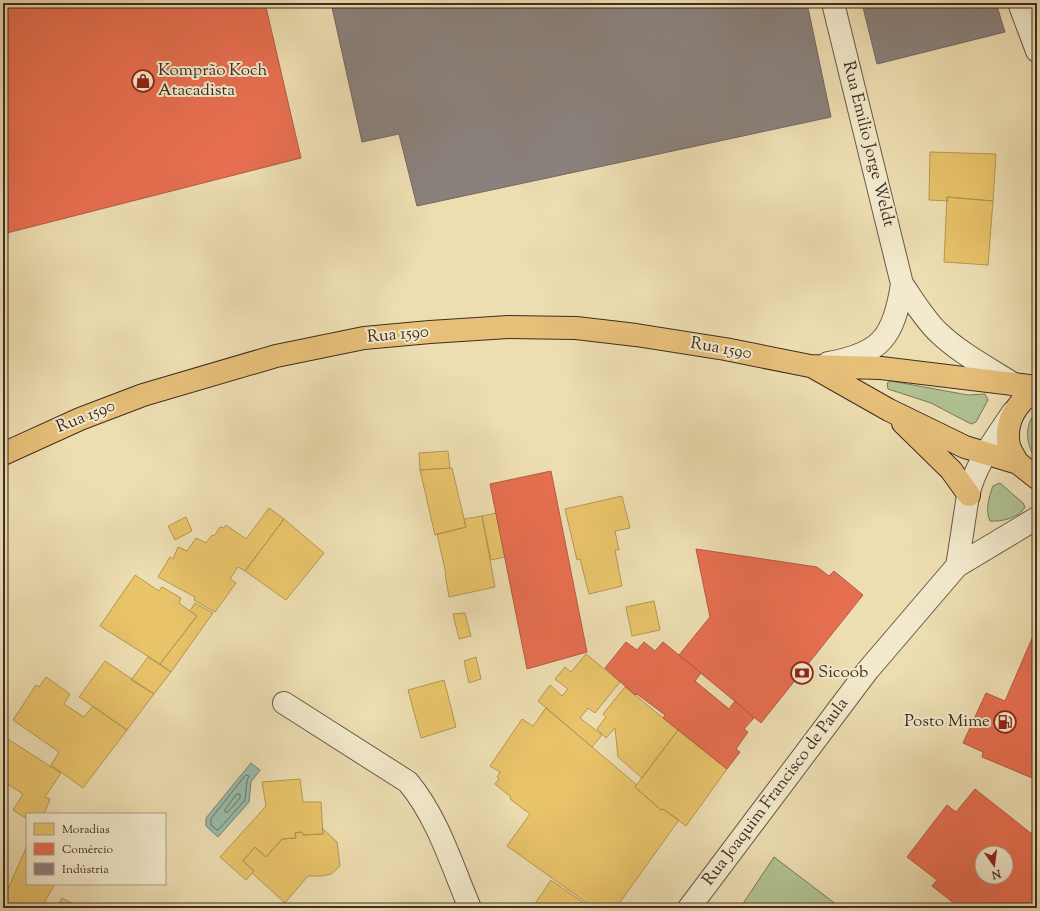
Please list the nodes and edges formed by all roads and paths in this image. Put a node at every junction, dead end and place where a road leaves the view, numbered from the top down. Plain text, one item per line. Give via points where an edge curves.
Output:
1 (833, 3) edge
2 (1019, 3) edge
3 (1037, 50) edge
4 (902, 284) junction
5 (810, 366) junction
6 (1015, 385) junction
7 (1037, 386) edge
8 (1037, 390) edge
9 (889, 410) junction
10 (1014, 410) junction
11 (3, 454) edge
12 (985, 454) junction
13 (1018, 463) junction
14 (1037, 478) edge
15 (968, 495) junction
16 (1037, 518) edge
17 (957, 566) junction
18 (284, 703) dead end
19 (470, 908) edge
20 (688, 908) edge

1 - 4 street, Rua Emilio Jorge Weldt
2 - 3 street
4 - 5 street, Rua Emilio Jorge Weldt via 899,307 894,320 875,347 850,359
4 - 6 street, Rua Emilio Jorge Weldt via 925,318 939,333 955,347
5 - 6 highway via 902,370
5 - 9 highway
5 - 11 highway, Rua 1590 via 725,349 576,328 508,327 364,338 276,356 143,395 80,419
6 - 7 highway
8 - 10 highway via 1026,396
9 - 12 highway
9 - 15 highway via 951,470
10 - 12 street
10 - 13 highway via 1008,428 1009,446
12 - 13 highway
12 - 15 street
13 - 14 highway
15 - 17 street
16 - 17 street, Rua Joaquim Francisco de Paula
17 - 20 street, Rua Joaquim Francisco de Paula via 868,670
18 - 19 street via 408,782 430,813

